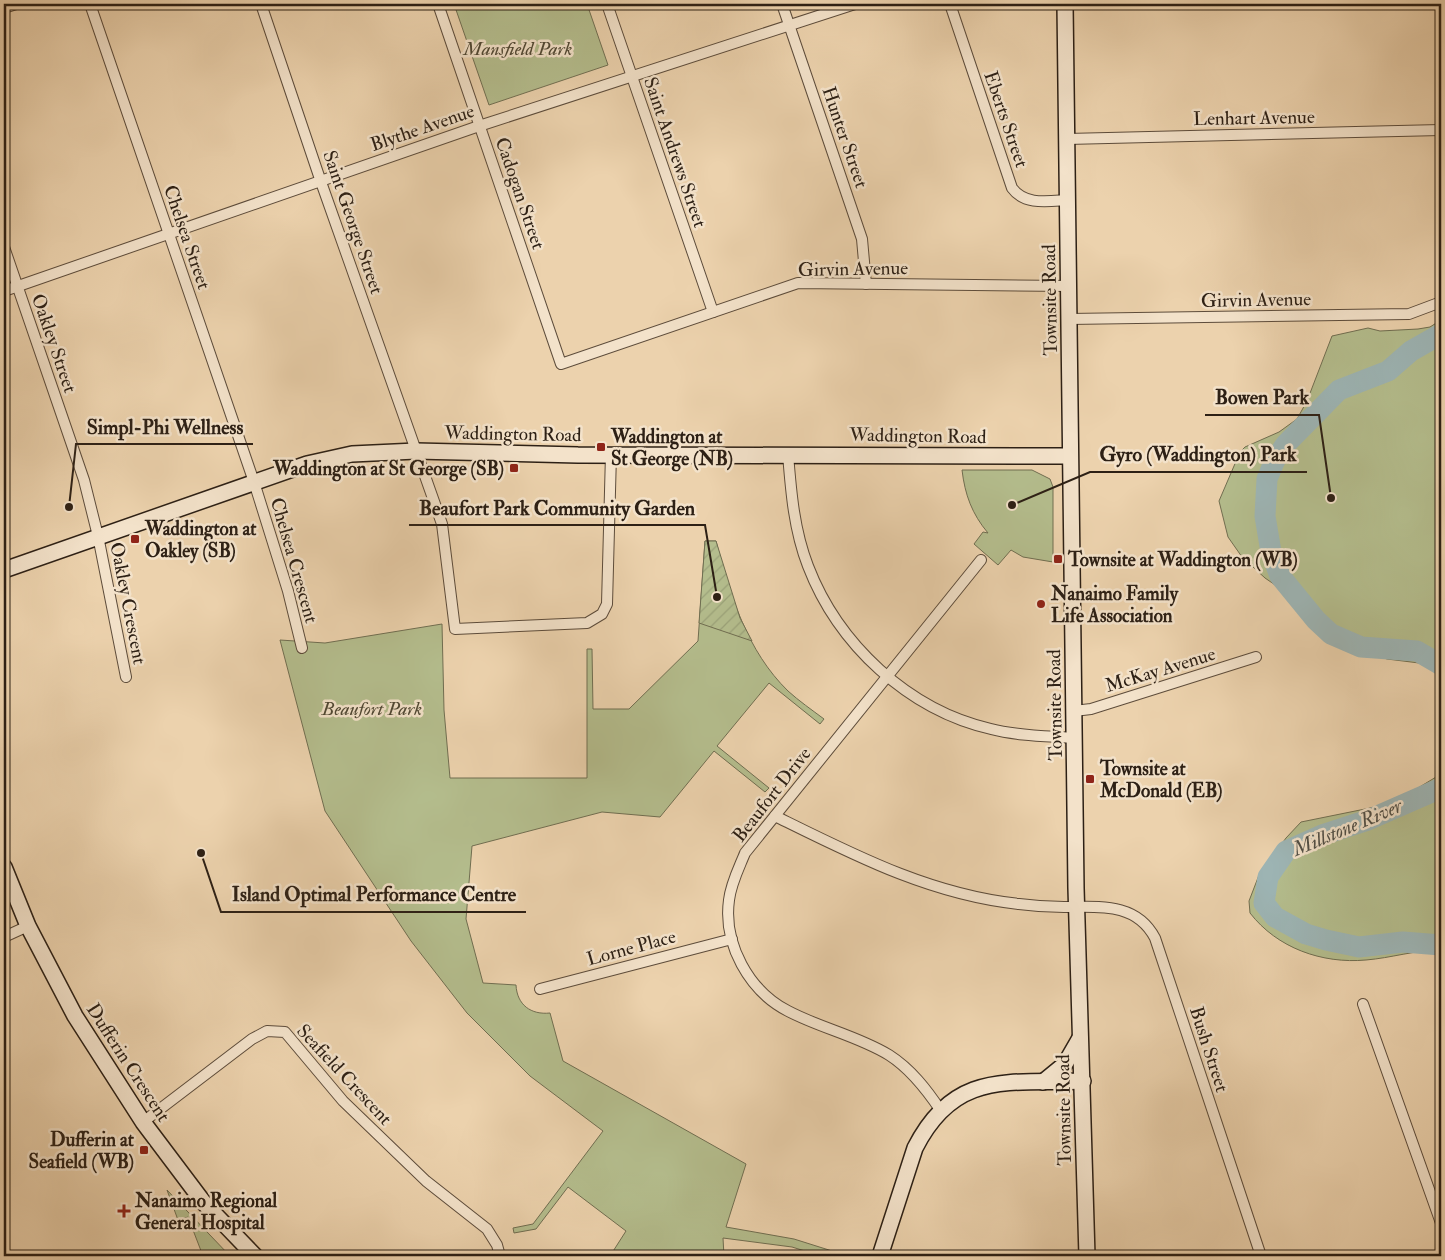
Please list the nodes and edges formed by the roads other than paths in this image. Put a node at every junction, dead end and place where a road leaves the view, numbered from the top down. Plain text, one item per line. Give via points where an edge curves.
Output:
1 (16, 4) edge
2 (90, 4) edge
3 (261, 4) edge
4 (438, 4) edge
5 (607, 4) edge
6 (782, 4) edge
7 (855, 4) edge
8 (950, 4) edge
9 (1065, 4) edge
10 (4, 8) edge
11 (790, 27) junction
12 (632, 77) junction
13 (479, 126) junction
14 (1441, 130) edge
15 (1067, 139) junction
16 (321, 182) junction
17 (1068, 200) junction
18 (169, 234) junction
19 (4, 247) edge
20 (866, 284) junction
21 (17, 286) junction
22 (1069, 286) junction
23 (4, 291) edge
24 (1441, 302) edge
25 (713, 312) junction
26 (1069, 319) junction
27 (561, 364) joint
28 (416, 451) junction
29 (611, 454) junction
30 (788, 454) junction
31 (1070, 456) junction
32 (254, 482) junction
33 (98, 536) junction
34 (981, 560) dead end
35 (4, 570) edge
36 (302, 648) dead end
37 (1256, 657) dead end
38 (126, 677) dead end
39 (888, 677) junction
40 (1074, 711) junction
41 (1074, 738) junction
42 (775, 816) junction
43 (4, 867) edge
44 (1077, 907) junction
45 (28, 926) junction
46 (4, 937) edge
47 (732, 939) junction
48 (540, 989) dead end
49 (1363, 1004) dead end
50 (1081, 1036) junction
51 (1083, 1081) junction
52 (1043, 1082) junction
53 (941, 1111) junction
54 (143, 1122) junction
55 (1441, 1223) edge
56 (255, 1256) edge
57 (500, 1256) edge
58 (880, 1256) edge
59 (1087, 1256) edge
60 (1261, 1256) edge

1 - 10 street
2 - 18 street, Chelsea Street
3 - 16 street, Saint George Street
4 - 13 street, Cadogan Street
5 - 12 street, Saint Andrews Street
6 - 11 street, Hunter Street
7 - 11 street, Blythe Avenue
8 - 17 street, Eberts Street via 1012,188 1030,200
9 - 15 street, Townsite Road
11 - 12 street, Blythe Avenue
11 - 20 street, Hunter Street via 862,239
12 - 13 street, Blythe Avenue
12 - 25 street, Saint Andrews Street
13 - 16 street, Blythe Avenue
13 - 27 street, Cadogan Street
14 - 15 street, Lenhart Avenue
15 - 17 street, Townsite Road
16 - 18 street, Blythe Avenue
16 - 28 street, Saint George Street
17 - 22 street, Townsite Road
18 - 21 street, Blythe Avenue
18 - 32 street, Chelsea Street
19 - 21 street, Oakley Street
20 - 22 street, Girvin Avenue
20 - 25 street, Girvin Avenue via 798,283
21 - 23 street, Blythe Avenue
21 - 33 street, Oakley Street via 84,480
22 - 26 street, Townsite Road
24 - 26 street, Girvin Avenue via 1409,314
25 - 27 street, Girvin Avenue
26 - 31 street, Townsite Road
28 - 29 street, Waddington Road
28 - 29 street, Saint George Street via 442,524 455,630 587,623 602,614 607,604
28 - 32 street, Waddington Road via 352,454 306,464
29 - 30 street, Waddington Road
30 - 31 street, Waddington Road
30 - 39 street via 794,512 807,566 835,619
31 - 40 street, Townsite Road
32 - 33 street, Waddington Road
32 - 36 street, Chelsea Crescent
33 - 35 street, Waddington Road
33 - 38 street, Oakley Crescent
34 - 39 street, Beaufort Drive
37 - 40 street, McKay Avenue via 1091,709
39 - 41 street via 908,693 942,712 992,730
39 - 42 street, Beaufort Drive
40 - 41 street, Townsite Road
41 - 44 street, Townsite Road
42 - 44 street, Bush Street via 891,872 926,884 992,901
42 - 47 street, Beaufort Drive via 746,853 734,879 729,900
43 - 45 street, Dufferin Crescent
44 - 50 street, Townsite Road
44 - 60 street, Bush Street via 1120,909 1136,916 1150,928
45 - 46 street
45 - 54 street, Dufferin Crescent via 75,1016
47 - 48 street, Lorne Place
47 - 53 street, Beaufort Drive via 746,972 770,999 796,1015 888,1054 916,1077
49 - 55 street
50 - 51 street, Townsite Road
50 - 52 street via 1065,1064
51 - 52 street
51 - 59 street, Townsite Road
52 - 53 street via 993,1084 976,1089
53 - 58 street via 923,1132 915,1148
54 - 56 street, Dufferin Crescent via 204,1203
54 - 57 street, Seafield Crescent via 252,1039 267,1031 285,1032 343,1101 426,1181 487,1229 498,1244

